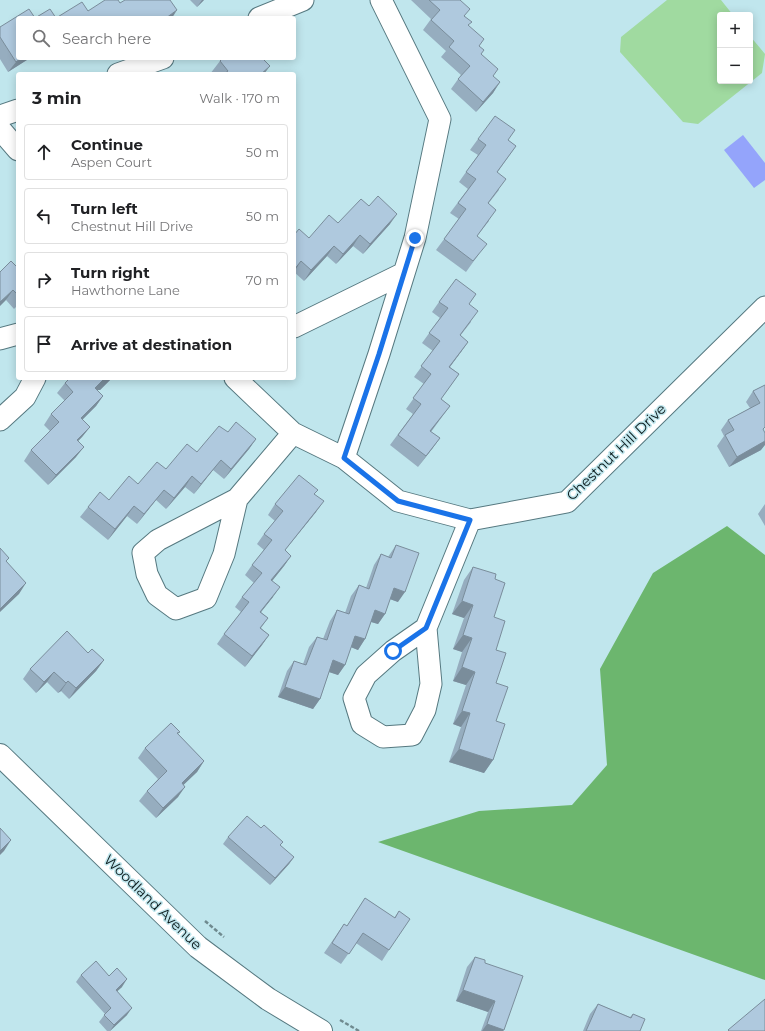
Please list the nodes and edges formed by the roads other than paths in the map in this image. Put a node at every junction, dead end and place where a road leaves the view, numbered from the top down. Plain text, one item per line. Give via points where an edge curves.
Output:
1 (303, 0) edge
2 (381, 0) edge
3 (264, 16) edge
4 (158, 60) edge
5 (163, 60) edge
6 (124, 72) edge
7 (159, 72) edge
8 (16, 111) edge
9 (0, 116) edge
10 (0, 129) edge
11 (16, 148) edge
12 (404, 273) junction
13 (765, 307) edge
14 (296, 326) edge
15 (16, 335) edge
16 (0, 339) edge
17 (34, 380) edge
18 (237, 380) edge
19 (0, 420) edge
20 (293, 433) junction
21 (344, 458) junction
22 (238, 499) junction
23 (470, 520) junction
24 (426, 628) junction
25 (0, 755) edge
26 (330, 1026) edge

1 - 3 street
2 - 12 street via 440,119 415,238
4 - 6 street
5 - 7 street
8 - 9 street
10 - 11 street
12 - 14 street
12 - 21 street
13 - 23 street, Chestnut Hill Drive via 567,502
15 - 16 street
17 - 19 street via 25,397
18 - 20 street, Chestnut Hill Drive
20 - 21 street, Chestnut Hill Drive
20 - 22 street
21 - 23 street, Chestnut Hill Drive via 398,501
22 - 22 street via 158,540 143,553 147,574 157,594 176,609 206,598 224,554
23 - 24 street
24 - 24 street via 393,651 366,675 354,698 362,724 384,737 412,735 425,710 431,684
25 - 26 street, Woodland Avenue via 198,947 268,999

